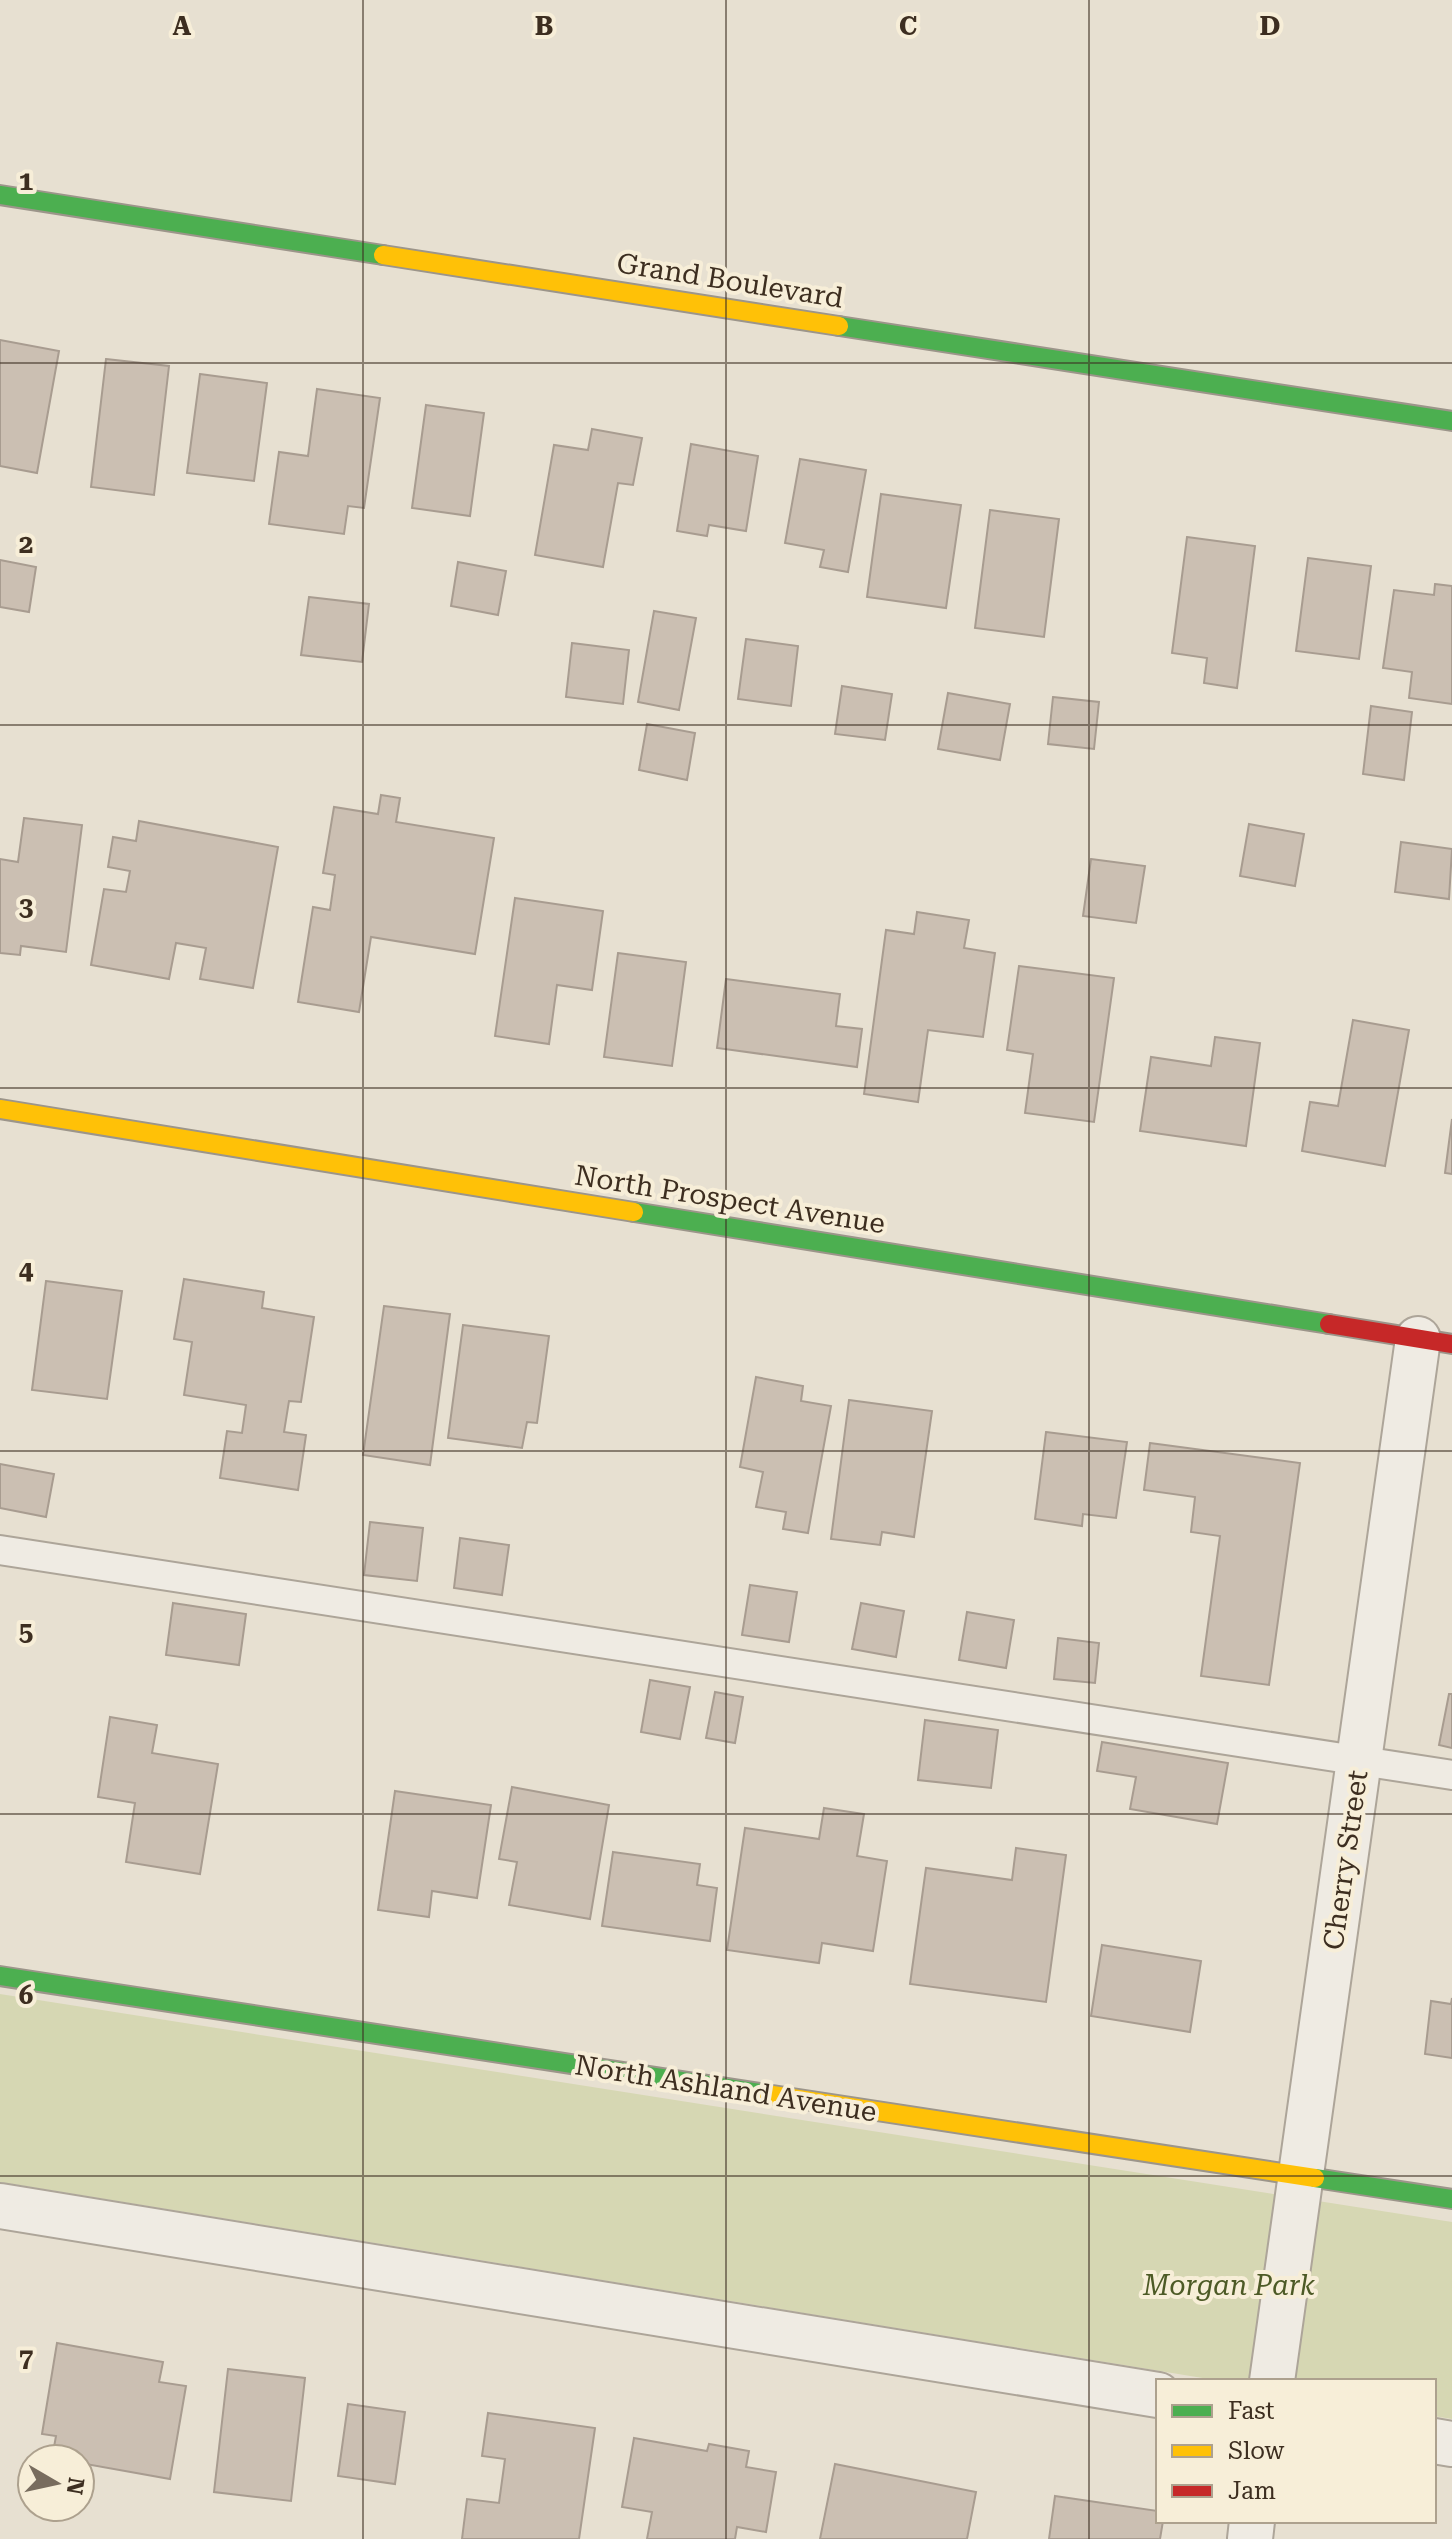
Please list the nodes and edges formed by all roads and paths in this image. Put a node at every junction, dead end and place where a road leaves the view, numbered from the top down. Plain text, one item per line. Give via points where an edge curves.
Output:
1 (0, 195) edge
2 (1452, 421) edge
3 (0, 1109) edge
4 (1435, 1342) edge
5 (0, 1550) edge
6 (1359, 1760) junction
7 (1452, 1775) edge
8 (0, 1976) edge
9 (1301, 2176) junction
10 (1452, 2199) edge
11 (0, 2206) edge
12 (1272, 2379) edge
13 (1156, 2395) edge

1 - 2 street, Grand Boulevard
3 - 4 street, North Prospect Avenue
4 - 6 street, Cherry Street
5 - 6 lane
6 - 7 lane
6 - 9 street, Cherry Street
8 - 9 street, North Ashland Avenue
9 - 10 street, North Ashland Avenue
9 - 12 street, Cherry Street
11 - 13 street

